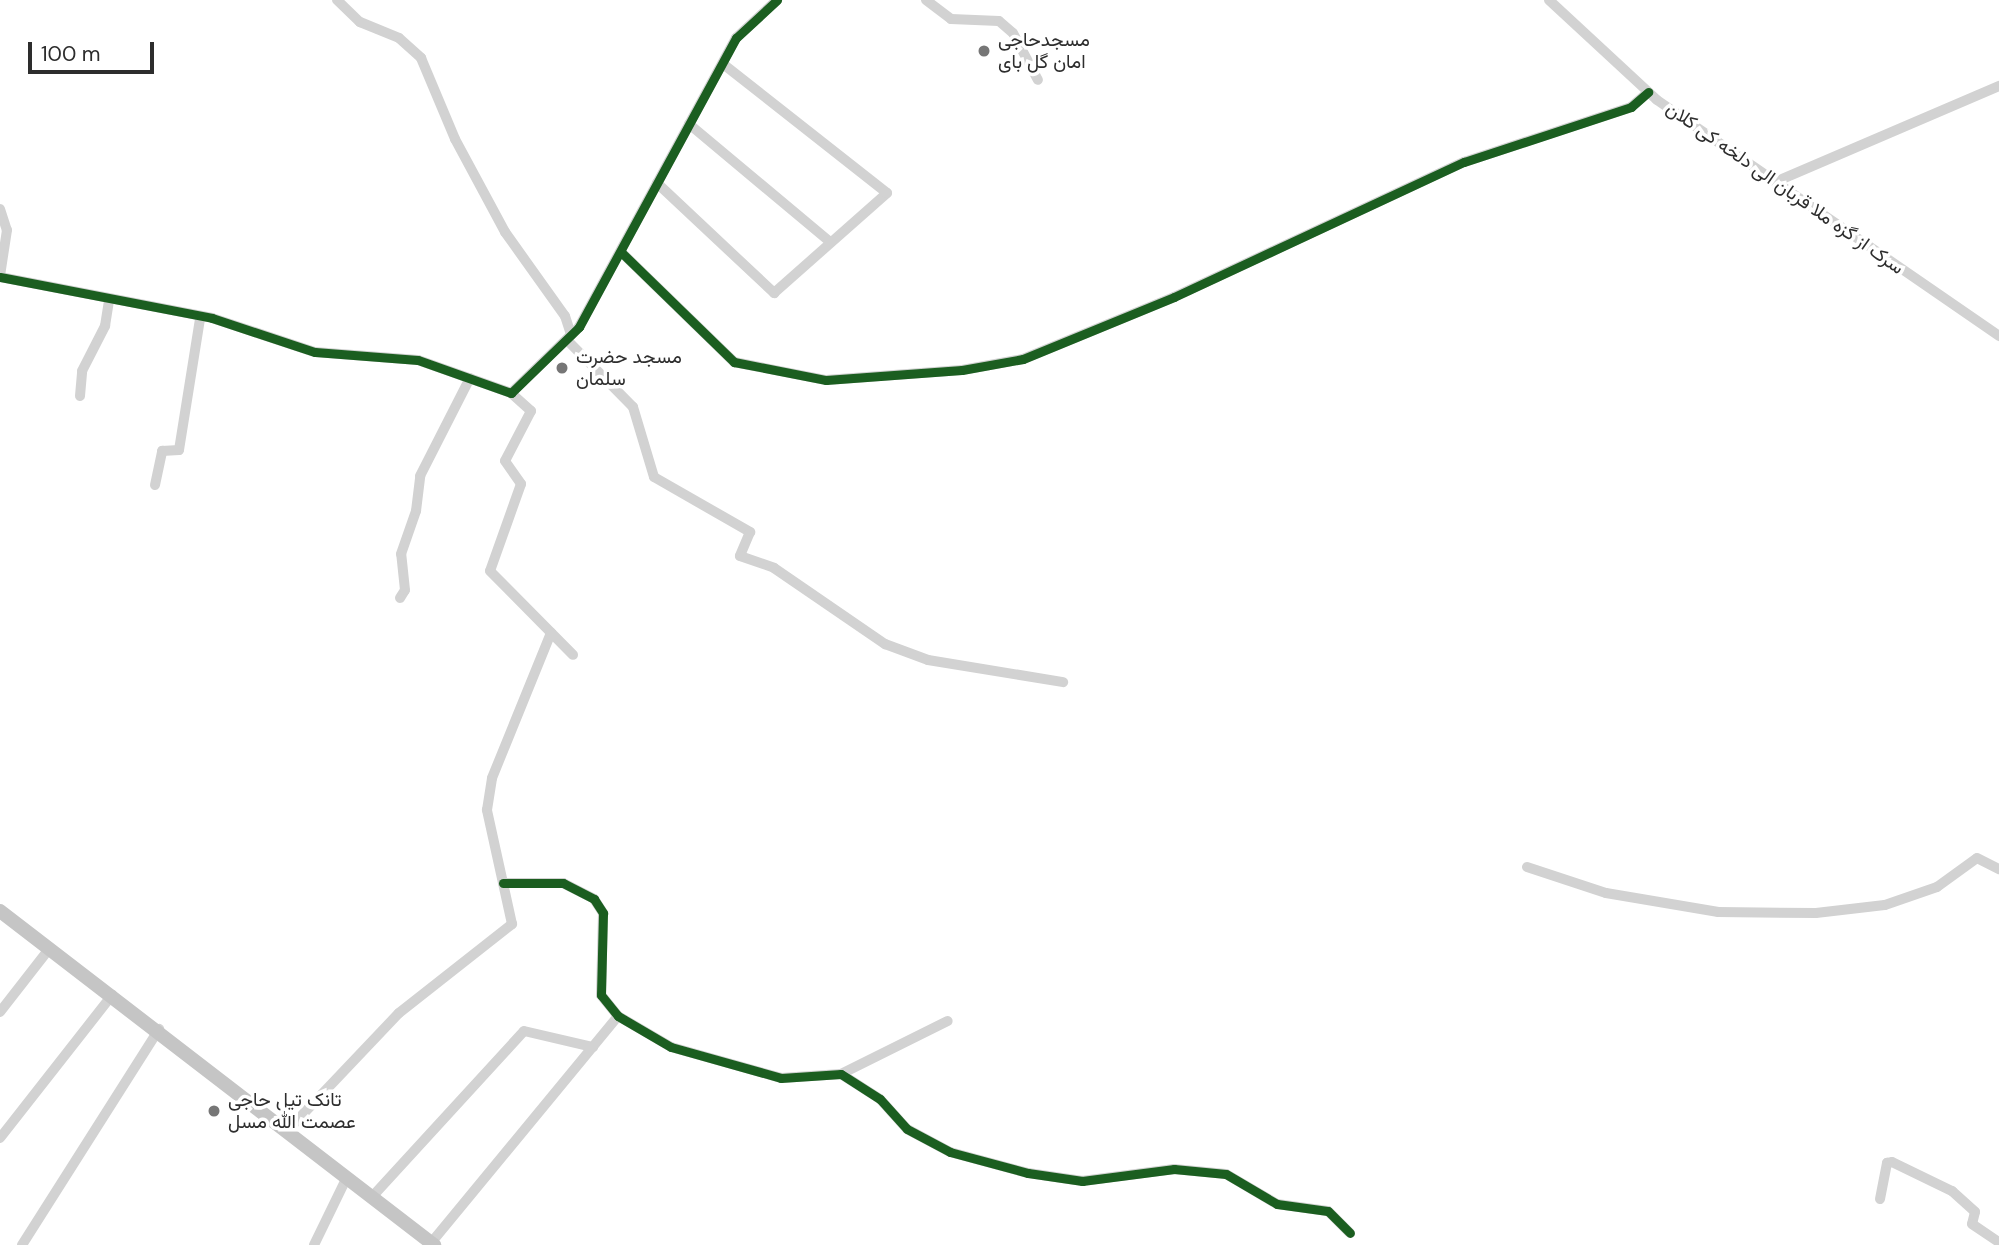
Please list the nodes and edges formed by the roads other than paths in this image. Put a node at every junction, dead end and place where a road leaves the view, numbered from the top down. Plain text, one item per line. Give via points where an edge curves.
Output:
1 (337, 0) edge
2 (777, 0) edge
3 (926, 0) edge
4 (1549, 0) edge
5 (723, 64) junction
6 (1038, 80) dead end
7 (1999, 86) edge
8 (1648, 92) junction
9 (689, 124) junction
10 (1775, 182) junction
11 (657, 183) junction
12 (0, 209) edge
13 (831, 242) junction
14 (621, 252) junction
15 (0, 276) edge
16 (108, 300) junction
17 (200, 319) junction
18 (1999, 336) edge
19 (569, 338) junction
20 (470, 378) junction
21 (511, 393) junction
22 (80, 396) dead end
23 (155, 485) dead end
24 (400, 598) dead end
25 (551, 633) junction
26 (573, 655) dead end
27 (1063, 682) dead end
28 (1527, 867) dead end
29 (1999, 869) edge
30 (503, 883) junction
31 (1, 914) edge
32 (49, 949) junction
33 (112, 996) junction
34 (0, 1012) edge
35 (618, 1016) junction
36 (948, 1021) dead end
37 (159, 1029) junction
38 (593, 1046) junction
39 (841, 1074) junction
40 (286, 1132) junction
41 (0, 1138) edge
42 (346, 1179) junction
43 (371, 1198) junction
44 (1880, 1199) dead end
45 (1350, 1233) dead end
46 (1999, 1242) edge
47 (433, 1244) edge
48 (22, 1245) edge
49 (314, 1245) edge

1 - 19 street via 360,22 399,38 421,58 493,209 565,316
2 - 5 street via 736,38
3 - 6 street via 951,19 999,21 1013,33
4 - 8 street, سرک از گزه ملا قربان الی دلخه کی کلان
5 - 9 street
5 - 13 street via 887,193
7 - 10 street
8 - 10 street, سرک از گزه ملا قربان الی دلخه کی کلان
8 - 14 street via 1631,107 1464,162 1174,297 1023,359 962,370 826,380 734,362
9 - 11 street
9 - 13 street
10 - 18 street, سرک از گزه ملا قربان الی دلخه کی کلان
11 - 13 street via 774,293
11 - 14 street
12 - 15 street via 7,230
14 - 19 street
15 - 16 street
16 - 17 street
16 - 22 street via 105,326 82,372
17 - 20 street via 251,329 315,352 418,360
17 - 23 street via 179,450 162,451
19 - 21 street
19 - 27 street via 633,407 654,477 750,532 740,555 774,568 884,644 928,660
20 - 21 street
20 - 24 street via 420,476 416,511 401,554
21 - 25 street via 531,411 505,461 521,484 490,572
25 - 26 street
25 - 30 street via 492,778 487,810
28 - 29 street via 1606,894 1718,912 1816,914 1885,905 1937,887 1977,859
30 - 35 street via 563,883 594,899 603,913 601,995
30 - 40 street via 512,924 399,1013
31 - 32 main road
32 - 33 main road
32 - 34 street
33 - 37 main road
33 - 41 street
35 - 38 street
35 - 39 street via 670,1047 745,1072 781,1078
36 - 39 street
37 - 40 main road
37 - 48 street
38 - 43 street via 524,1031
38 - 47 street
39 - 45 street via 880,1099 907,1129 950,1152 1082,1181 1174,1170 1226,1174 1277,1204 1328,1211
40 - 42 main road
42 - 43 main road
42 - 49 street
43 - 47 main road
44 - 46 street via 1885,1169 1892,1162 1952,1191 1975,1212 1972,1224

